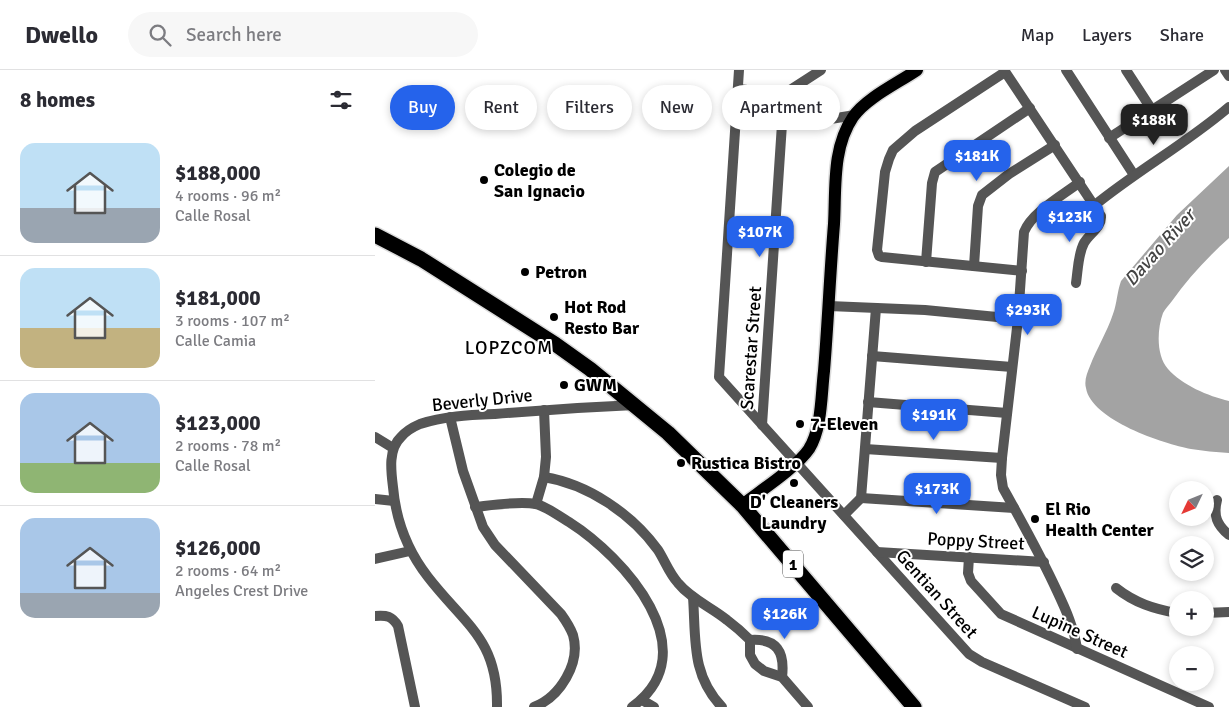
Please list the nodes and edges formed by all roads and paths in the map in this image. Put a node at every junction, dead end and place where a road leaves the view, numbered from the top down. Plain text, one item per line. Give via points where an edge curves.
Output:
1 (739, 70) edge
2 (821, 70) edge
3 (917, 70) edge
4 (1066, 70) edge
5 (1127, 70) edge
6 (1214, 70) edge
7 (1225, 70) edge
8 (1005, 71) edge
9 (1229, 76) edge
10 (738, 85) edge
11 (798, 85) edge
12 (1229, 107) edge
13 (1030, 108) junction
14 (1152, 110) junction
15 (855, 115) junction
16 (840, 117) edge
17 (735, 130) edge
18 (781, 130) edge
19 (1109, 138) junction
20 (1055, 146) junction
21 (1133, 174) junction
22 (1080, 182) junction
23 (1095, 205) junction
24 (375, 235) edge
25 (926, 262) junction
26 (974, 266) junction
27 (1021, 272) junction
28 (1076, 283) dead end
29 (829, 306) junction
30 (876, 308) junction
31 (1018, 319) junction
32 (872, 356) junction
33 (1012, 367) junction
34 (868, 402) junction
35 (635, 405) junction
36 (544, 410) junction
37 (1007, 412) junction
38 (450, 417) junction
39 (762, 425) junction
40 (375, 437) edge
41 (393, 448) junction
42 (865, 449) junction
43 (1001, 458) junction
44 (796, 463) junction
45 (543, 477) junction
46 (861, 498) junction
47 (375, 499) edge
48 (1217, 500) dead end
49 (394, 501) junction
50 (537, 504) junction
51 (742, 505) junction
52 (475, 507) junction
53 (1014, 508) junction
54 (844, 515) junction
55 (1229, 535) edge
56 (409, 551) junction
57 (877, 552) junction
58 (969, 557) junction
59 (375, 559) edge
60 (1043, 562) junction
61 (1115, 588) dead end
62 (693, 597) junction
63 (1169, 612) edge
64 (1229, 612) edge
65 (1214, 613) edge
66 (375, 616) edge
67 (750, 640) junction
68 (1077, 649) junction
69 (782, 677) junction
70 (642, 700) junction
71 (912, 706) edge
72 (415, 707) edge
73 (497, 707) edge
74 (534, 707) edge
75 (633, 707) edge
76 (654, 707) edge
77 (722, 707) edge
78 (808, 707) edge
79 (1085, 707) edge
80 (1209, 707) edge

1 - 10 street, Gentian Street
2 - 11 street
3 - 15 main road
4 - 19 street
5 - 14 street
6 - 14 street
7 - 9 street
8 - 13 street
8 - 25 street via 915,131 893,150 889,159 877,250 882,258
12 - 21 street via 1189,139
13 - 20 street
13 - 25 street via 935,172
14 - 19 street
15 - 16 street
15 - 29 main road via 844,135 837,169
17 - 39 street, Gentian Street via 719,374 723,383
18 - 39 street, Scarestar Street
19 - 21 street
20 - 22 street
20 - 26 street via 982,195 978,206
21 - 23 street
22 - 23 street
22 - 27 street via 1026,227
23 - 28 street via 1102,220 1082,248
24 - 35 highway, 1 via 421,259 555,344
25 - 26 street
26 - 27 street
27 - 31 street
29 - 30 street
29 - 44 main road via 814,439
30 - 31 street
30 - 32 street
31 - 33 street
32 - 33 street
32 - 34 street
33 - 37 street
34 - 37 street
34 - 42 street
35 - 36 street, Beverly Drive
35 - 51 highway, 1
36 - 38 street, Beverly Drive
36 - 45 street via 546,457
37 - 43 street
38 - 41 street, Beverly Drive via 420,424 399,438
38 - 52 street
39 - 44 street, Gentian Street
40 - 41 street
41 - 49 street
42 - 43 street
42 - 46 street
43 - 53 street via 1002,481
44 - 51 main road
44 - 54 street, Gentian Street
45 - 50 street
45 - 62 street via 579,488 614,507 658,550 677,583
46 - 53 street
46 - 54 street
47 - 49 street
48 - 55 street via 1215,519
49 - 56 street
50 - 52 street
50 - 70 street via 588,534 603,547 635,584 656,616 661,632 662,666
51 - 71 highway, 1
52 - 74 street via 488,536 550,601 573,636 573,664 566,677 550,698
53 - 60 street
54 - 57 street, Gentian Street
56 - 59 street
56 - 73 street via 479,636 495,674
57 - 58 street, Poppy Street
57 - 79 street, Gentian Street via 974,657
58 - 60 street, Poppy Street
58 - 68 street, Lupine Street via 971,581 996,610
60 - 68 street via 1075,632
61 - 63 street via 1137,602
62 - 67 street via 728,620
62 - 77 street via 697,659 705,686
64 - 65 street
66 - 72 street via 387,615 398,626
67 - 69 street via 750,655 755,664
67 - 69 street via 765,640 773,644 783,659
68 - 80 street, Lupine Street
69 - 78 street
70 - 75 street
70 - 76 street

